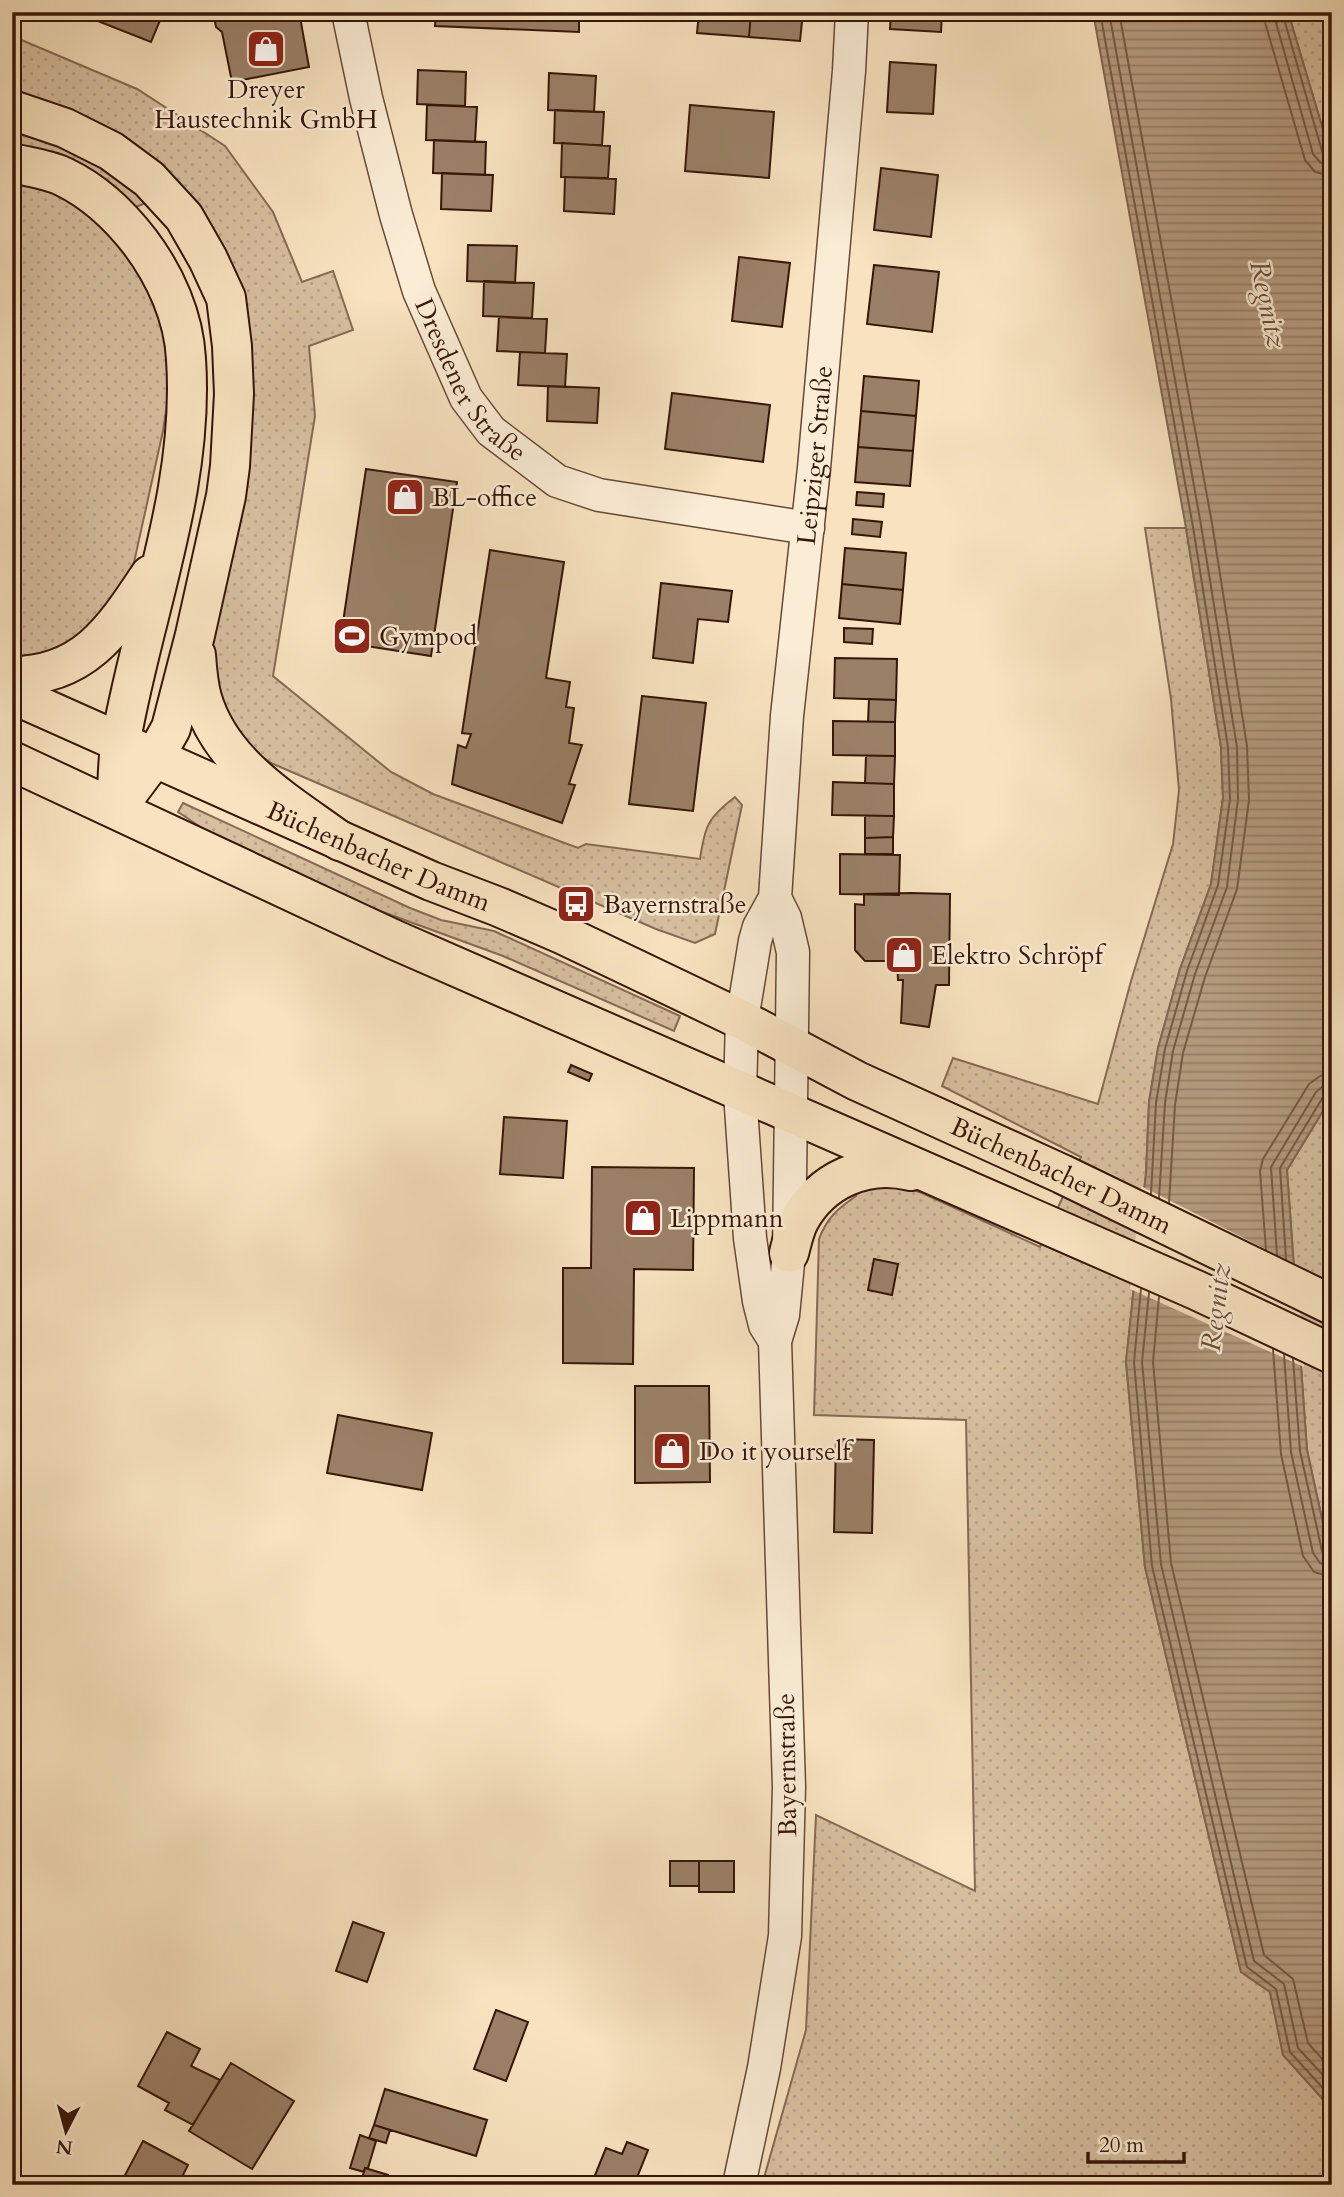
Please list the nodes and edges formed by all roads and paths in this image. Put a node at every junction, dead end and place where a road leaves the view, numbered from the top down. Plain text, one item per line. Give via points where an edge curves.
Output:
1 (348, 12) edge
2 (852, 12) edge
3 (12, 110) edge
4 (12, 163) edge
5 (808, 528) junction
6 (163, 556) junction
7 (195, 635) junction
8 (12, 676) edge
9 (12, 694) edge
10 (120, 742) junction
11 (155, 757) junction
12 (12, 761) edge
13 (116, 809) junction
14 (340, 841) junction
15 (775, 898) junction
16 (742, 1020) junction
17 (790, 1045) junction
18 (740, 1093) junction
19 (790, 1113) junction
20 (938, 1177) junction
21 (789, 1253) junction
22 (1332, 1305) edge
23 (775, 1341) junction
24 (1332, 1354) edge
25 (739, 2185) edge

1 - 5 street, Dresdener Straße via 396,215 419,291 466,398 491,431 557,481 599,495
2 - 5 street, Leipziger Straße
3 - 7 main road via 100,145 149,179 184,217 226,299 234,394 230,466
4 - 6 main road via 63,176 113,211 149,254 174,304 186,358 186,416 179,483
5 - 15 street, Leipziger Straße via 787,716
6 - 8 main road via 124,615 94,648 40,674
6 - 10 main road
7 - 11 main road via 171,728
7 - 14 main road via 202,699 228,748 247,772
9 - 10 main road, Büchenbacher Damm
10 - 11 main road, Büchenbacher Damm
10 - 13 main road
11 - 13 main road
11 - 14 main road, Büchenbacher Damm
12 - 13 main road, Büchenbacher Damm
13 - 18 main road, Büchenbacher Damm via 395,940
14 - 16 main road, Büchenbacher Damm via 521,916
15 - 16 street, Leipziger Straße via 759,927
15 - 17 street, Leipziger Straße via 788,925 793,952
16 - 17 main road, Büchenbacher Damm
16 - 18 street
17 - 19 street
17 - 22 main road, Büchenbacher Damm
18 - 19 main road, Büchenbacher Damm
18 - 23 street, Bayernstraße via 759,1301
19 - 20 main road, Büchenbacher Damm
19 - 21 street, Bayernstraße
20 - 21 main road via 879,1168 843,1177 805,1210
20 - 24 main road, Büchenbacher Damm
21 - 23 street, Bayernstraße via 785,1303
23 - 25 street, Bayernstraße via 789,1787 785,1936

